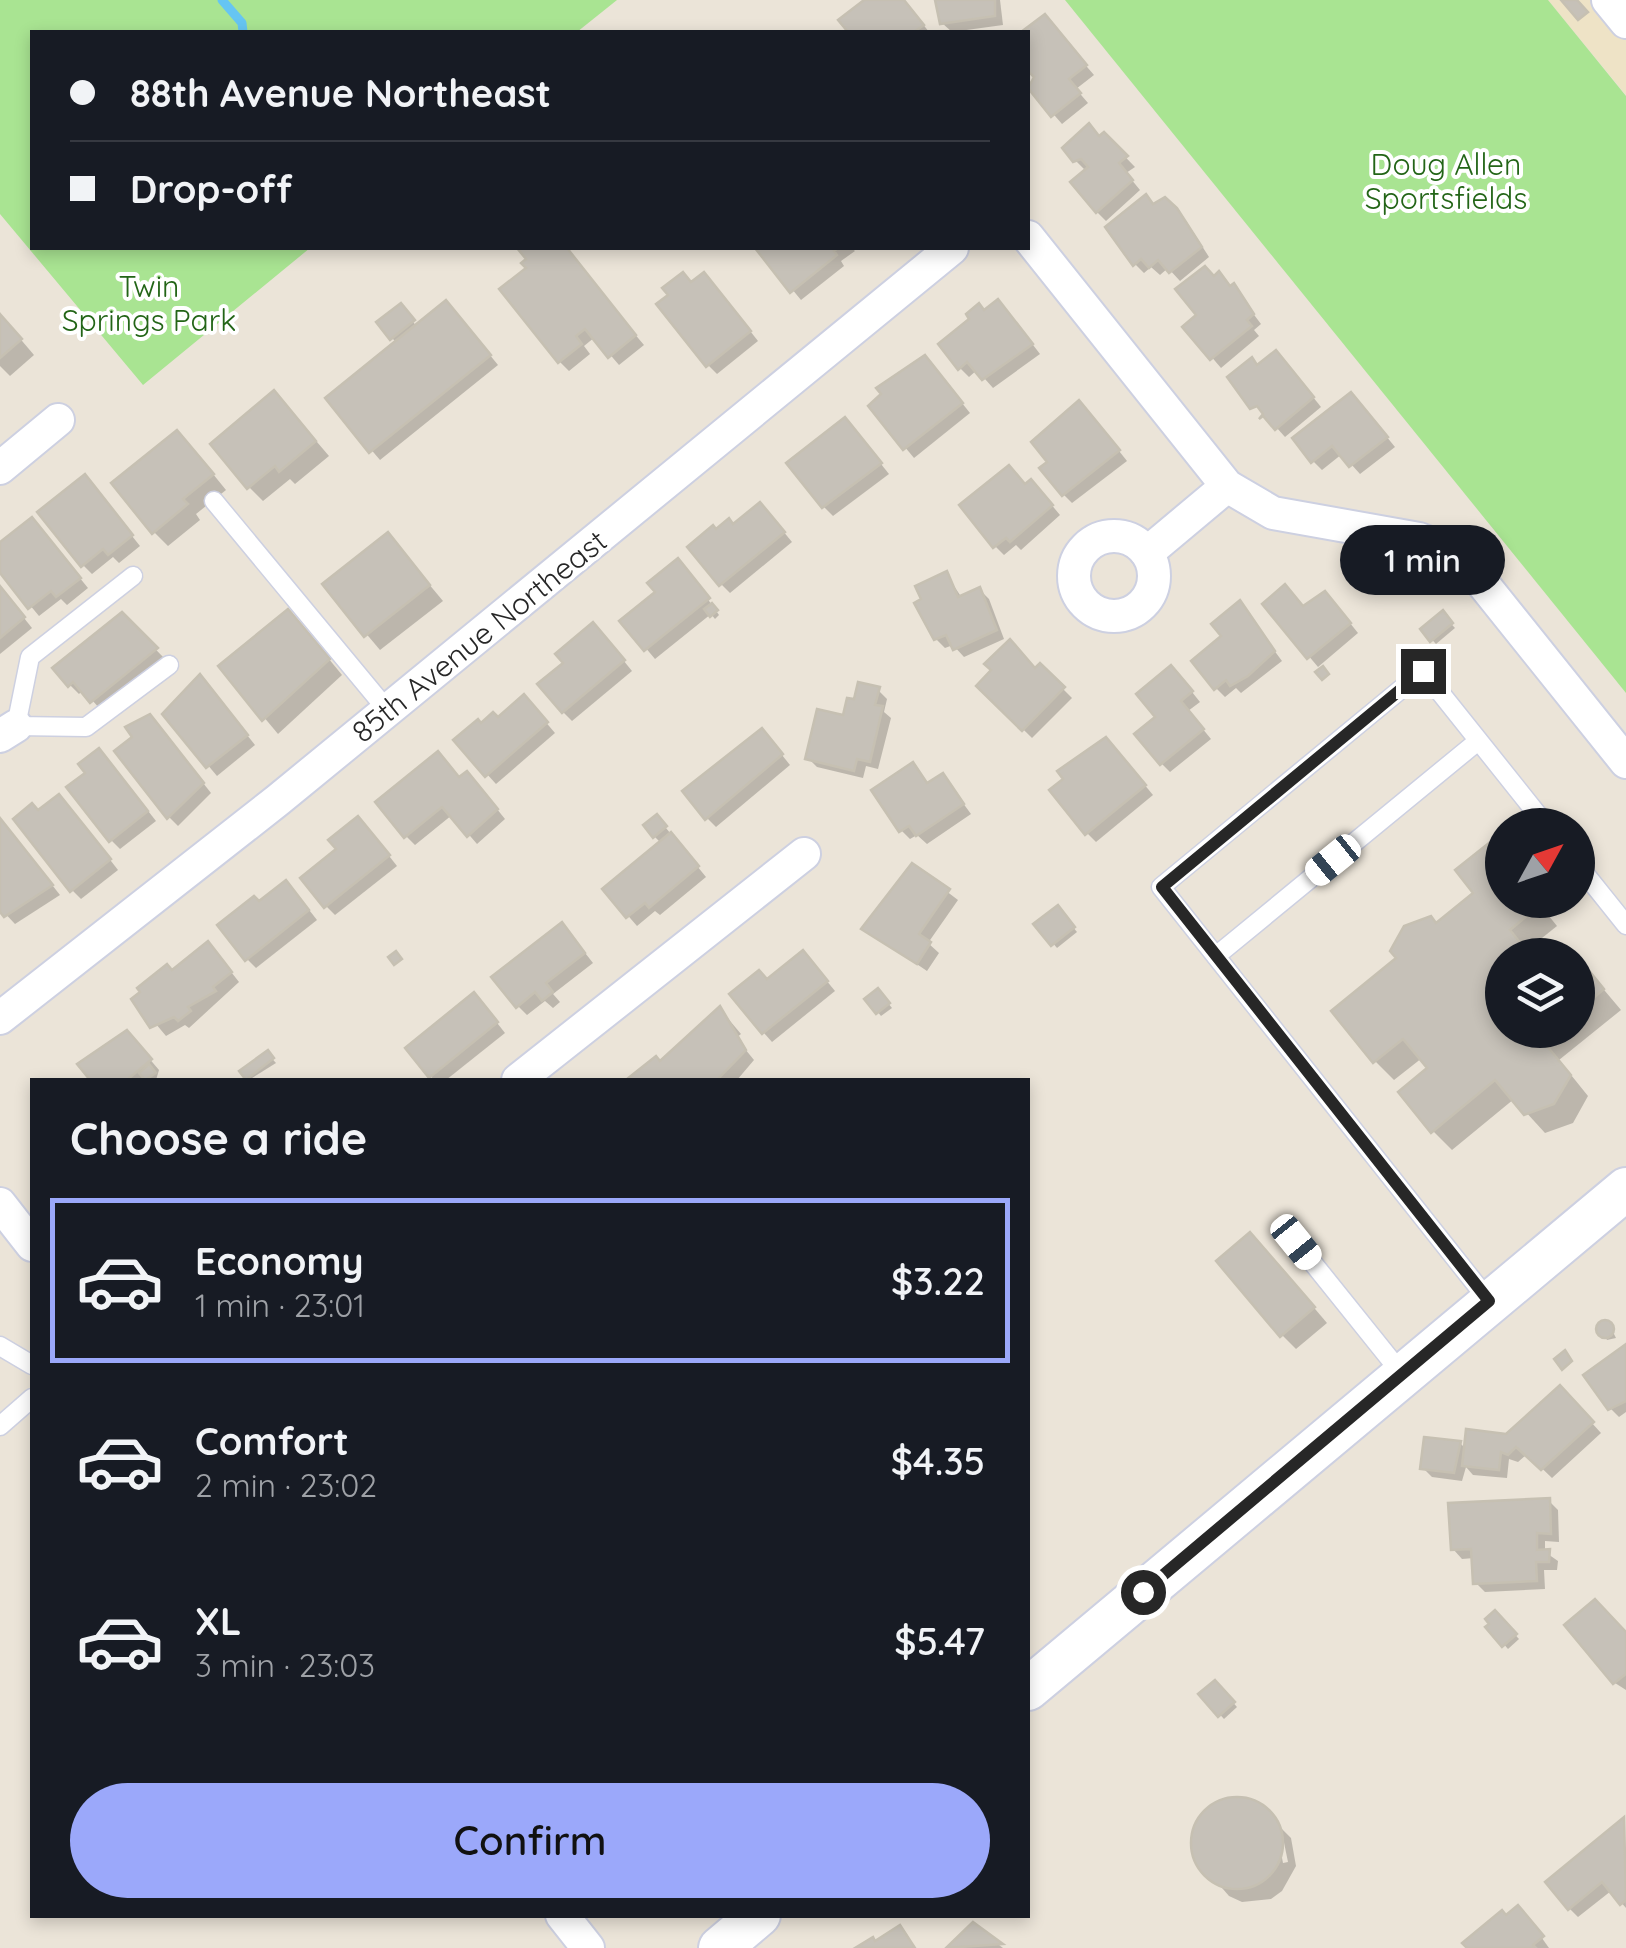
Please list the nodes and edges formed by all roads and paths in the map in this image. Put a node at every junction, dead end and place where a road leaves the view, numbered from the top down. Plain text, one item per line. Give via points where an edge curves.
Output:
1 (1608, 0) edge
2 (1626, 22) edge
3 (1030, 240) edge
4 (950, 250) edge
5 (58, 420) dead end
6 (0, 468) edge
7 (1227, 486) junction
8 (214, 501) dead end
9 (1147, 552) dead end
10 (133, 576) dead end
11 (169, 665) dead end
12 (388, 711) junction
13 (8, 731) edge
14 (1478, 741) junction
15 (1626, 762) edge
16 (1532, 808) edge
17 (804, 854) dead end
18 (1595, 886) edge
19 (1626, 925) edge
20 (1216, 956) junction
21 (0, 1018) edge
22 (521, 1078) edge
23 (1626, 1189) edge
24 (0, 1204) edge
25 (30, 1242) edge
26 (1296, 1242) dead end
27 (1489, 1301) junction
28 (0, 1346) edge
29 (30, 1365) edge
30 (1402, 1374) junction
31 (30, 1400) edge
32 (0, 1426) edge
33 (1030, 1687) edge
34 (564, 1918) edge
35 (755, 1918) edge
36 (588, 1948) edge
37 (720, 1948) edge

1 - 2 street
3 - 7 street
4 - 12 street, 85th Avenue Northeast
5 - 6 street
7 - 9 street
7 - 15 street via 1273,513 1419,538 1442,548 1472,570
8 - 12 lane
10 - 13 lane via 30,657
11 - 13 lane via 86,727
12 - 21 street, 85th Avenue Northeast
14 - 16 lane
14 - 20 lane
14 - 20 lane via 1423,671 1162,887
17 - 22 street
18 - 19 lane
20 - 27 lane
23 - 27 street
24 - 25 street
26 - 30 lane
27 - 30 street
28 - 29 lane
30 - 33 street
31 - 32 lane
34 - 36 street
35 - 37 street

